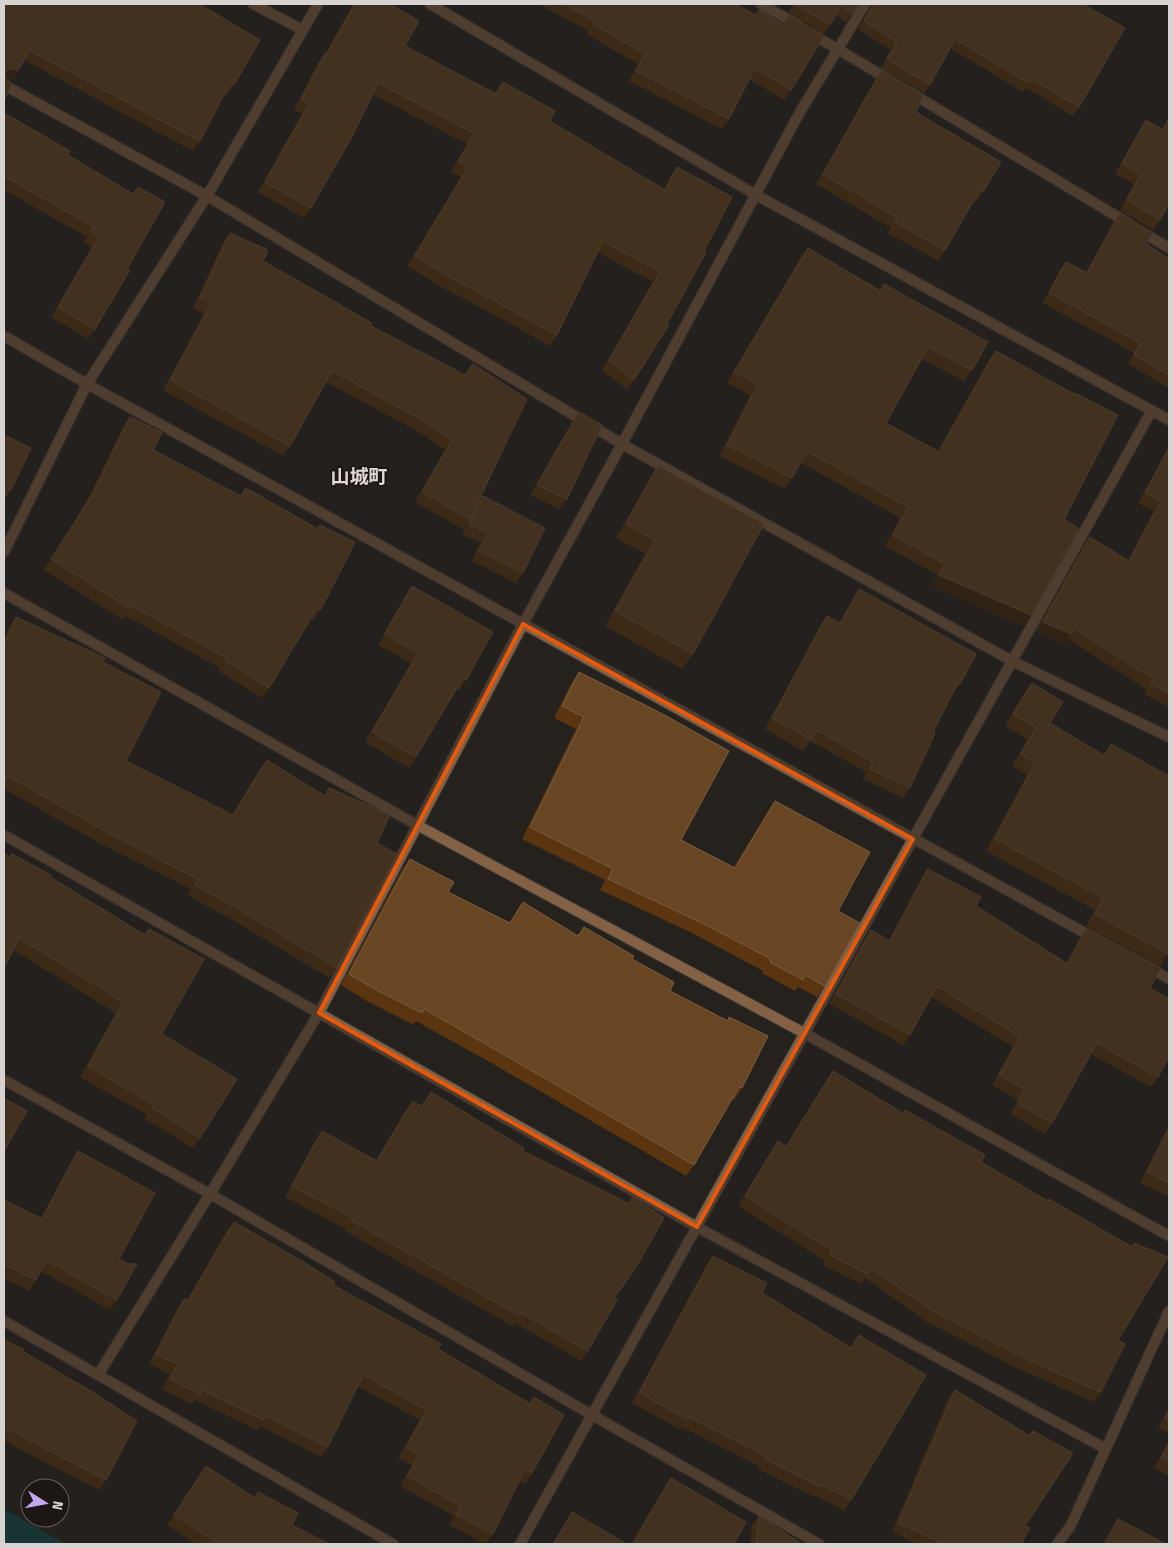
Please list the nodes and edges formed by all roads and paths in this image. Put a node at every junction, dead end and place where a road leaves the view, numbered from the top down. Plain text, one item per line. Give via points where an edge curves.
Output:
1 (253, 4) edge
2 (318, 4) edge
3 (430, 4) edge
4 (760, 4) edge
5 (865, 4) edge
6 (303, 30) junction
7 (838, 49) junction
8 (4, 85) edge
9 (756, 195) junction
10 (207, 196) junction
11 (1169, 248) edge
12 (4, 336) edge
13 (87, 384) junction
14 (1152, 410) junction
15 (1169, 420) edge
16 (622, 444) junction
17 (4, 552) edge
18 (4, 593) edge
19 (523, 624) junction
20 (1012, 661) junction
21 (1169, 737) edge
22 (417, 825) junction
23 (4, 835) edge
24 (913, 839) junction
25 (1109, 946) edge
26 (1135, 960) edge
27 (1169, 978) edge
28 (319, 1013) junction
29 (804, 1032) junction
30 (4, 1080) edge
31 (210, 1194) junction
32 (697, 1227) junction
33 (1169, 1236) edge
34 (1169, 1311) edge
35 (4, 1321) edge
36 (98, 1374) junction
37 (592, 1415) junction
38 (1106, 1449) junction
39 (393, 1544) edge
40 (520, 1544) edge
41 (819, 1544) edge
42 (1057, 1544) edge

1 - 6 street
2 - 6 street
3 - 9 street
4 - 7 street
5 - 7 street
6 - 10 street
7 - 9 street
7 - 11 street
8 - 10 street
9 - 14 street
9 - 16 street
10 - 13 street
10 - 16 street
12 - 13 street
13 - 17 street
13 - 19 street
14 - 15 street
14 - 20 street
16 - 19 street
16 - 20 street
18 - 22 street
19 - 22 street
19 - 24 street
20 - 21 street
20 - 24 street
22 - 28 street
22 - 29 street
23 - 28 street
24 - 25 street
24 - 29 street
26 - 27 street
28 - 31 street
28 - 32 street
29 - 32 street
29 - 33 street
30 - 31 street
31 - 36 street
31 - 37 street
32 - 37 street
32 - 38 street
34 - 38 street
35 - 36 street
36 - 39 street
37 - 40 street
37 - 41 street
38 - 42 street via 1070,1527

